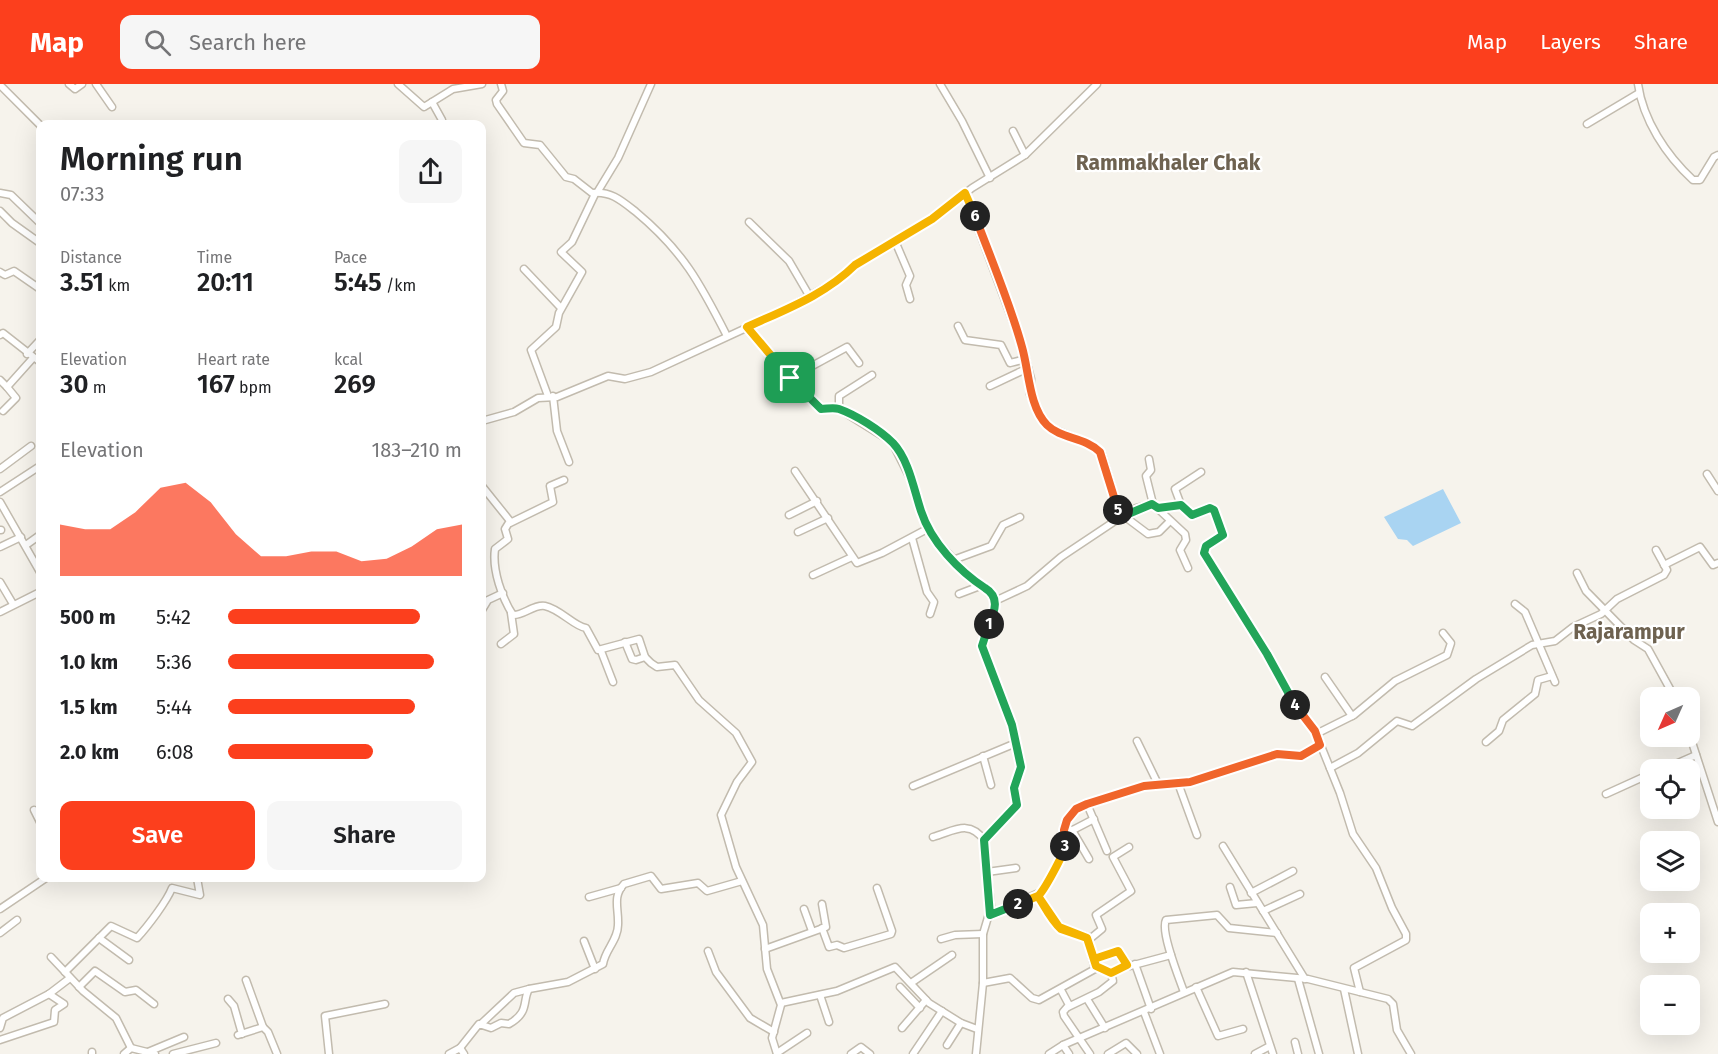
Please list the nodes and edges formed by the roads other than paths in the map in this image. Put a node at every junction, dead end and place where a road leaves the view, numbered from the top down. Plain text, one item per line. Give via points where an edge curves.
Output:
1 (69, 84) edge
2 (82, 84) edge
3 (96, 84) edge
4 (398, 84) edge
5 (482, 84) edge
6 (501, 84) edge
7 (651, 84) edge
8 (940, 84) edge
9 (1097, 84) edge
10 (1638, 84) edge
11 (0, 86) edge
12 (1639, 93) junction
13 (432, 102) junction
14 (112, 107) dead end
15 (442, 120) dead end
16 (36, 121) edge
17 (1587, 124) dead end
18 (1013, 131) dead end
19 (1025, 155) junction
20 (1718, 155) edge
21 (990, 178) junction
22 (0, 193) edge
23 (597, 193) junction
24 (965, 193) junction
25 (0, 211) edge
26 (36, 219) edge
27 (749, 222) dead end
28 (36, 240) edge
29 (895, 241) junction
30 (524, 269) dead end
31 (3, 273) edge
32 (0, 281) edge
33 (36, 287) edge
34 (810, 297) junction
35 (910, 299) dead end
36 (561, 308) junction
37 (958, 326) dead end
38 (747, 327) junction
39 (0, 335) edge
40 (727, 336) junction
41 (36, 346) edge
42 (30, 356) junction
43 (1026, 359) junction
44 (36, 360) edge
45 (859, 363) dead end
46 (1028, 368) junction
47 (872, 375) dead end
48 (790, 378) junction
49 (0, 380) edge
50 (990, 386) dead end
51 (8, 387) junction
52 (550, 396) junction
53 (839, 409) junction
54 (3, 411) dead end
55 (486, 420) edge
56 (31, 446) dead end
57 (1149, 459) dead end
58 (569, 462) dead end
59 (0, 469) edge
60 (36, 469) edge
61 (795, 471) dead end
62 (1201, 472) dead end
63 (1707, 474) dead end
64 (564, 480) dead end
65 (486, 491) edge
66 (1718, 491) edge
67 (0, 492) edge
68 (817, 501) junction
69 (0, 502) edge
70 (1181, 505) junction
71 (1155, 506) junction
72 (789, 515) dead end
73 (1123, 516) junction
74 (1020, 517) dead end
75 (828, 518) junction
76 (1170, 520) junction
77 (510, 523) junction
78 (928, 528) junction
79 (798, 532) dead end
80 (21, 537) junction
81 (912, 537) junction
82 (36, 538) edge
83 (26, 545) junction
84 (0, 547) edge
85 (1656, 550) dead end
86 (852, 557) junction
87 (953, 561) junction
88 (1718, 563) edge
89 (36, 564) edge
90 (1665, 565) junction
91 (1188, 568) dead end
92 (1577, 573) dead end
93 (813, 575) dead end
94 (0, 582) edge
95 (980, 586) junction
96 (36, 593) edge
97 (503, 593) junction
98 (959, 594) dead end
99 (995, 601) junction
100 (486, 603) edge
101 (13, 604) junction
102 (1515, 604) dead end
103 (1605, 610) junction
104 (0, 612) edge
105 (511, 613) junction
106 (930, 614) dead end
107 (1443, 633) dead end
108 (625, 642) junction
109 (1539, 643) junction
110 (501, 644) dead end
111 (601, 651) junction
112 (645, 657) junction
113 (1325, 677) dead end
114 (613, 682) dead end
115 (1669, 687) edge
116 (1352, 716) junction
117 (1316, 734) junction
118 (1137, 741) dead end
119 (1486, 742) dead end
120 (1016, 743) junction
121 (1317, 746) junction
122 (1693, 747) edge
123 (1696, 755) junction
124 (983, 756) junction
125 (1687, 759) edge
126 (1330, 768) junction
127 (1640, 779) edge
128 (1157, 781) junction
129 (1178, 783) junction
130 (991, 785) dead end
131 (913, 786) dead end
132 (1606, 794) dead end
133 (1087, 804) junction
134 (34, 810) dead end
135 (36, 814) edge
136 (1094, 819) junction
137 (1718, 822) edge
138 (1072, 830) junction
139 (1064, 835) junction
140 (1197, 835) dead end
141 (933, 837) dead end
142 (984, 840) junction
143 (1223, 846) dead end
144 (1129, 847) dead end
145 (1107, 851) dead end
146 (1089, 860) dead end
147 (1016, 868) dead end
148 (1293, 871) dead end
149 (987, 872) junction
150 (742, 881) junction
151 (40, 882) edge
152 (198, 882) edge
153 (1230, 887) dead end
154 (621, 888) junction
155 (877, 888) dead end
156 (1251, 893) junction
157 (1300, 894) dead end
158 (1038, 896) junction
159 (589, 897) dead end
160 (1257, 903) junction
161 (822, 904) dead end
162 (0, 909) edge
163 (804, 909) dead end
164 (1263, 911) junction
165 (990, 915) junction
166 (17, 920) dead end
167 (822, 928) junction
168 (812, 932) junction
169 (0, 933) edge
170 (1277, 933) junction
171 (983, 934) junction
172 (99, 938) junction
173 (1087, 938) junction
174 (941, 939) dead end
175 (584, 941) dead end
176 (765, 949) junction
177 (708, 951) dead end
178 (1172, 955) junction
179 (952, 956) dead end
180 (51, 957) dead end
181 (129, 960) dead end
182 (1095, 963) junction
183 (1135, 964) junction
184 (1127, 965) junction
185 (595, 969) junction
186 (65, 972) junction
187 (1246, 972) junction
188 (1111, 973) junction
189 (70, 978) junction
190 (1301, 979) junction
191 (246, 980) dead end
192 (911, 983) junction
193 (983, 983) junction
194 (79, 987) junction
195 (900, 987) dead end
196 (1196, 987) junction
197 (529, 989) junction
198 (1344, 989) junction
199 (1061, 990) junction
200 (1184, 992) junction
201 (1360, 992) junction
202 (49, 994) junction
203 (820, 996) junction
204 (228, 999) dead end
205 (1087, 999) junction
206 (926, 1000) junction
207 (781, 1003) junction
208 (154, 1004) dead end
209 (385, 1004) dead end
210 (1068, 1007) junction
211 (920, 1008) junction
212 (1151, 1009) junction
213 (942, 1011) junction
214 (1144, 1012) junction
215 (1, 1018) edge
216 (829, 1022) dead end
217 (961, 1023) junction
218 (481, 1024) junction
219 (263, 1027) junction
220 (0, 1028) edge
221 (902, 1028) dead end
222 (1106, 1028) junction
223 (977, 1029) junction
224 (1243, 1029) dead end
225 (774, 1032) junction
226 (807, 1033) dead end
227 (184, 1037) dead end
228 (1079, 1039) junction
229 (0, 1040) edge
230 (1295, 1042) dead end
231 (216, 1043) dead end
232 (947, 1045) dead end
233 (1063, 1045) junction
234 (1270, 1046) junction
235 (131, 1048) junction
236 (462, 1051) edge
237 (147, 1053) edge
238 (777, 1053) edge
239 (124, 1054) edge
240 (173, 1054) edge
241 (277, 1054) edge
242 (329, 1054) edge
243 (449, 1054) edge
244 (851, 1054) edge
245 (870, 1054) edge
246 (913, 1054) edge
247 (976, 1054) edge
248 (1049, 1054) edge
249 (1069, 1054) edge
250 (1090, 1054) edge
251 (1108, 1054) edge
252 (1137, 1054) edge
253 (1160, 1054) edge
254 (1255, 1054) edge
255 (1273, 1054) edge
256 (1298, 1054) edge
257 (1319, 1054) edge
258 (1358, 1054) edge
259 (1411, 1054) edge

1 - 2 street via 75,89
3 - 14 street
4 - 13 street via 420,106
5 - 13 street via 453,89
6 - 23 street via 503,91 497,104 524,143 540,145 566,177
7 - 23 street via 618,158
8 - 21 street
9 - 19 street
10 - 12 street
11 - 16 street
12 - 17 street
12 - 20 street via 1665,149 1693,180 1700,180
13 - 15 street
18 - 19 street
19 - 21 street
21 - 24 street
22 - 26 street via 11,195
23 - 36 street via 572,242 561,252 582,272
23 - 40 street via 617,197 670,242 696,279
24 - 29 street
24 - 43 street
25 - 28 street
27 - 34 street via 789,261
29 - 34 street
29 - 35 street via 910,276 906,285
30 - 36 street
31 - 32 street
31 - 33 street via 14,271
34 - 38 street
36 - 52 street via 556,327 531,350
37 - 43 street via 964,340 1001,345 1010,363
38 - 40 street
38 - 48 street
39 - 42 street via 3,333
40 - 52 street via 636,378 608,376 557,397
41 - 42 street
42 - 44 street
42 - 51 street
43 - 46 street
45 - 48 street via 847,346
46 - 50 street
46 - 73 street via 1032,398 1045,422 1094,446 1102,454
47 - 53 street via 839,396
48 - 53 street via 821,409
49 - 51 street
51 - 54 street via 16,398
52 - 55 street
52 - 58 street
53 - 78 street via 879,432 897,448
56 - 59 street
57 - 71 street via 1151,470 1146,476
60 - 67 street
61 - 68 street
62 - 70 street via 1175,489
63 - 66 street
64 - 77 street via 550,486 554,502
65 - 77 street
68 - 72 street
68 - 75 street
69 - 80 street
70 - 71 street
70 - 117 street via 1192,515 1214,510 1223,535 1206,546 1204,553 1298,711
71 - 73 street via 1136,508
71 - 76 street
73 - 76 street via 1148,534 1159,532
73 - 99 street via 1061,557 1030,584
74 - 87 street via 1004,525 992,545
75 - 79 street
75 - 86 street
76 - 91 street via 1186,538 1179,550
77 - 97 street via 505,529 508,539 495,554
78 - 81 street
78 - 87 street
80 - 83 street
80 - 84 street
81 - 86 street via 863,562 857,563
81 - 106 street via 927,592 934,602
82 - 83 street
83 - 89 street
85 - 90 street
86 - 93 street
87 - 95 street
88 - 90 street via 1713,565 1700,547
90 - 103 street via 1666,573 1617,598
92 - 103 street via 1586,591
94 - 101 street
95 - 98 street
95 - 99 street
96 - 101 street
97 - 100 street
97 - 105 street
99 - 120 street via 982,646
101 - 104 street
102 - 109 street via 1525,612
103 - 109 street via 1555,641
103 - 115 street via 1648,649
105 - 110 street via 514,634
105 - 111 street via 515,616 541,605 561,612 586,628
107 - 116 street via 1451,643 1447,655 1395,681
108 - 111 street
108 - 112 street via 632,659
108 - 112 street via 639,639
109 - 119 street via 1553,679 1538,680 1535,694 1503,720 1499,732
109 - 126 street via 1476,680 1412,726 1397,721 1358,753
111 - 114 street
112 - 150 street via 657,667 675,665 699,700 736,733 751,759 722,813
113 - 116 street
116 - 117 street
117 - 121 street
118 - 128 street
120 - 124 street
120 - 142 street via 1021,767 1014,788 1017,805
121 - 126 street
121 - 129 street via 1301,756 1277,754
122 - 123 street
123 - 125 street
123 - 137 street
124 - 130 street
124 - 131 street
126 - 201 street via 1353,834 1376,868 1406,934 1405,941 1354,968
127 - 132 street
128 - 129 street
128 - 133 street
129 - 140 street
133 - 136 street
133 - 139 street via 1070,816
134 - 135 street
136 - 138 street
136 - 145 street
138 - 139 street
138 - 146 street
139 - 158 street via 1064,853
141 - 142 street via 968,827
142 - 149 street
143 - 156 street
144 - 173 street via 1113,857 1131,891 1096,915 1102,929
147 - 149 street
148 - 156 street
149 - 165 street
150 - 154 street via 711,891 699,883 663,889 653,876 645,876
150 - 176 street via 762,921
151 - 162 street
152 - 172 street via 200,895 172,888 168,899 160,904 137,938 113,926
153 - 160 street via 1236,905
154 - 159 street
154 - 185 street via 615,903 615,939 603,964
155 - 167 street via 891,934 844,948 829,946
156 - 160 street
157 - 164 street
158 - 165 street
158 - 173 street via 1059,927
160 - 164 street
161 - 167 street via 827,924
163 - 168 street
164 - 170 street
165 - 171 street
166 - 169 street
167 - 168 street
168 - 176 street
170 - 178 street via 1229,928 1217,915 1170,918 1164,925
170 - 190 street
171 - 174 street
171 - 193 street
172 - 181 street
172 - 186 street
173 - 182 street
175 - 185 street
176 - 207 street via 768,974
177 - 225 street via 716,972 750,1018
178 - 183 street
178 - 200 street
179 - 192 street
180 - 186 street
182 - 184 street via 1118,951
182 - 188 street
182 - 199 street via 1092,972
183 - 184 street
183 - 212 street
184 - 188 street
185 - 197 street via 564,984
186 - 189 street
187 - 190 street
187 - 196 street via 1233,972
187 - 234 street
188 - 205 street via 1112,982
189 - 194 street
189 - 202 street
190 - 198 street
190 - 257 street
191 - 219 street
192 - 203 street via 895,967
192 - 206 street
193 - 199 street via 1010,978 1036,1001
193 - 223 street
194 - 208 street via 95,971 127,993 136,990
194 - 235 street via 116,1018
195 - 211 street
196 - 200 street
196 - 224 street via 1218,1036
197 - 218 street via 514,993
197 - 218 street via 526,1005 514,1022 491,1028
198 - 201 street
198 - 258 street
199 - 210 street
200 - 212 street
201 - 259 street via 1391,1001 1397,1030
202 - 215 street
202 - 229 street via 64,1004 55,1010 55,1021
203 - 207 street
203 - 216 street
204 - 219 street via 234,1006 240,1034
205 - 210 street
205 - 222 street
206 - 211 street
206 - 213 street
207 - 225 street
209 - 242 street via 324,1016
210 - 228 street via 1063,1013
211 - 221 street
212 - 214 street
213 - 217 street
213 - 246 street
214 - 222 street
214 - 253 street
215 - 220 street
217 - 223 street
217 - 232 street
218 - 236 street
219 - 241 street
222 - 228 street
223 - 247 street
225 - 238 street via 772,1043
226 - 238 street
227 - 237 street
228 - 233 street
228 - 250 street
230 - 256 street
231 - 240 street
233 - 248 street
233 - 249 street
234 - 254 street
234 - 255 street
235 - 237 street
235 - 239 street
236 - 243 street
244 - 245 street via 861,1047
251 - 252 street via 1126,1043

